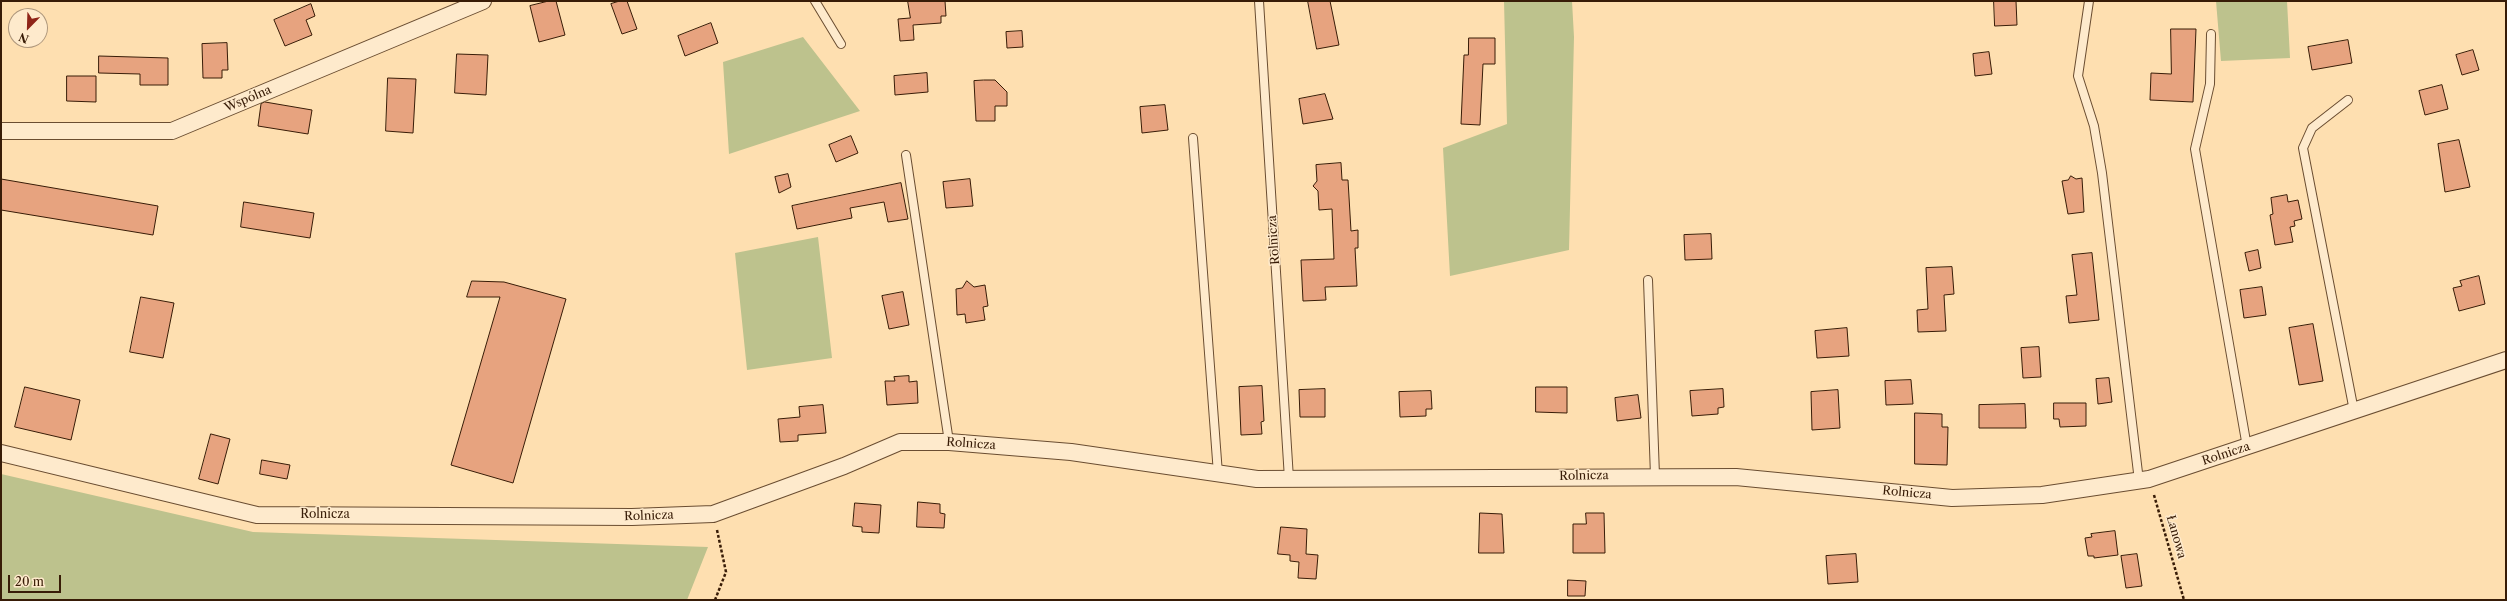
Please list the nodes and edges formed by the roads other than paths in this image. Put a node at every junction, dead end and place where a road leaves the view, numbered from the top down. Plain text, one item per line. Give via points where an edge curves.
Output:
1 (482, 1) edge
2 (815, 1) edge
3 (1259, 1) edge
4 (2089, 1) edge
5 (2211, 34) dead end
6 (841, 44) dead end
7 (2348, 100) dead end
8 (1, 131) edge
9 (1193, 138) dead end
10 (906, 155) dead end
11 (1648, 280) dead end
12 (2506, 360) edge
13 (2354, 411) junction
14 (949, 442) junction
15 (2247, 446) junction
16 (1, 453) edge
17 (1218, 474) junction
18 (1655, 476) junction
19 (1288, 479) junction
20 (2144, 480) junction

1 - 8 street, Wspólna via 172,131
2 - 6 lane
3 - 19 lane, Rolnicza
4 - 20 lane via 2078,76 2094,126 2102,173
5 - 15 lane via 2210,84 2195,149
7 - 13 lane via 2312,128 2303,148
9 - 17 lane
10 - 14 lane
11 - 18 lane
12 - 13 street, Rolnicza
13 - 15 street, Rolnicza
14 - 16 street, Rolnicza via 900,442 844,466 713,514 632,517 257,515
14 - 17 street, Rolnicza via 1070,452
15 - 20 street, Rolnicza
17 - 19 street, Rolnicza via 1257,479
18 - 19 street, Rolnicza
18 - 20 street, Rolnicza via 1736,477 1952,498 2042,495

